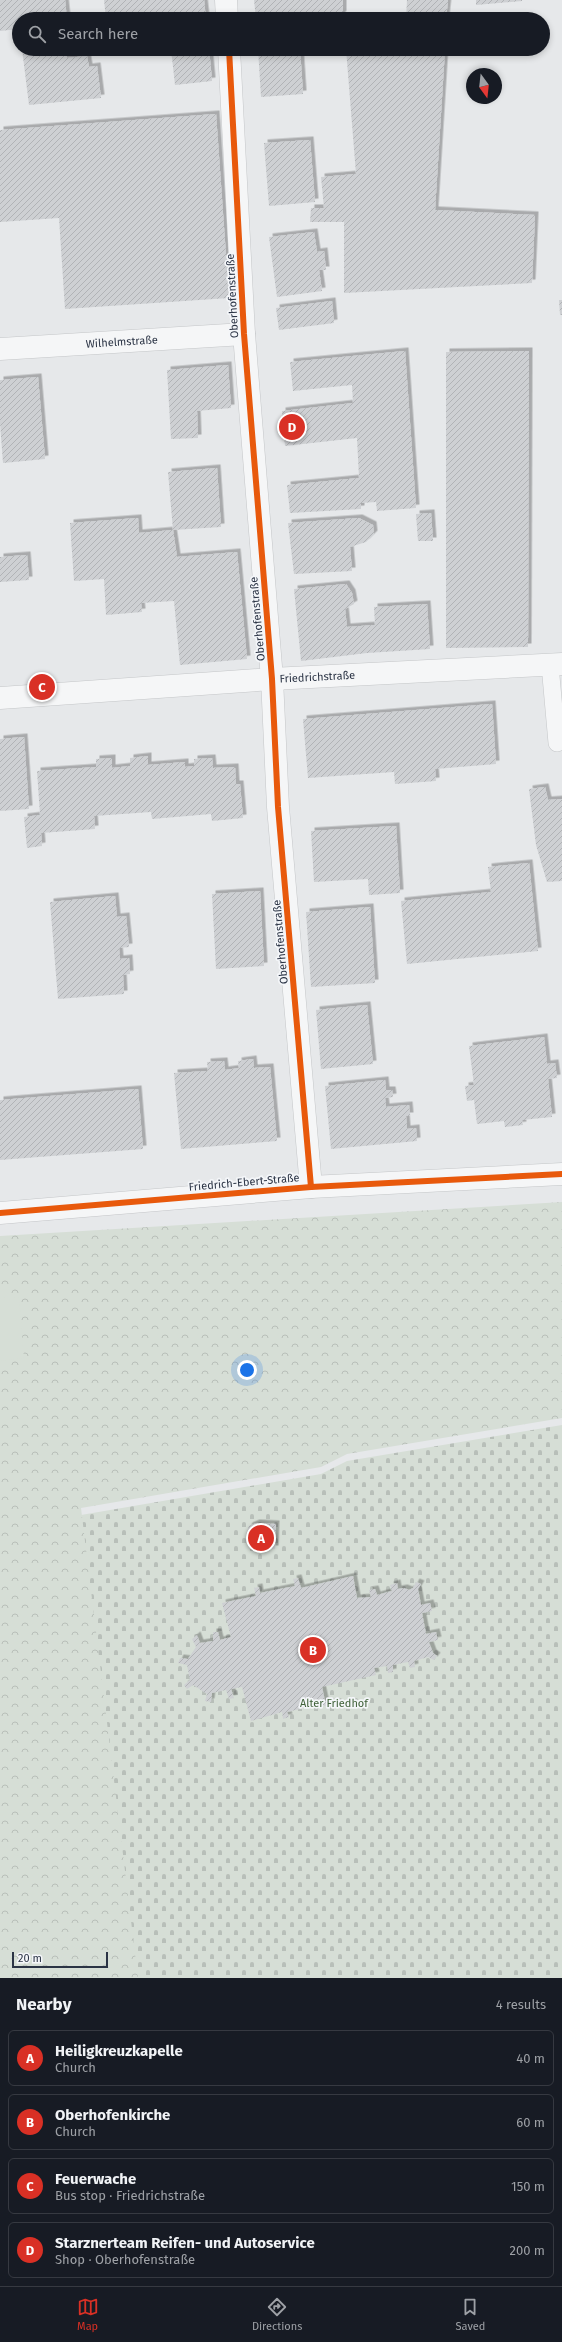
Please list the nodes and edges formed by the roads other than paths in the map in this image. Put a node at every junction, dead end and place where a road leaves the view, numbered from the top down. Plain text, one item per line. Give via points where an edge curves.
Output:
1 (226, 0) edge
2 (227, 12) edge
3 (229, 56) edge
4 (244, 334) junction
5 (0, 349) edge
6 (556, 665) edge
7 (272, 680) junction
8 (0, 698) edge
9 (557, 743) dead end
10 (562, 1174) edge
11 (311, 1187) junction
12 (0, 1213) edge

1 - 2 street
3 - 4 street, Oberhofenstraße
4 - 5 street, Wilhelmstraße
4 - 7 street, Oberhofenstraße
6 - 7 street, Friedrichstraße
6 - 9 lane
7 - 8 street, Friedrichstraße
7 - 11 street, Oberhofenstraße via 278,807
10 - 11 street, Friedrich-Ebert-Straße
11 - 12 street, Friedrich-Ebert-Straße

